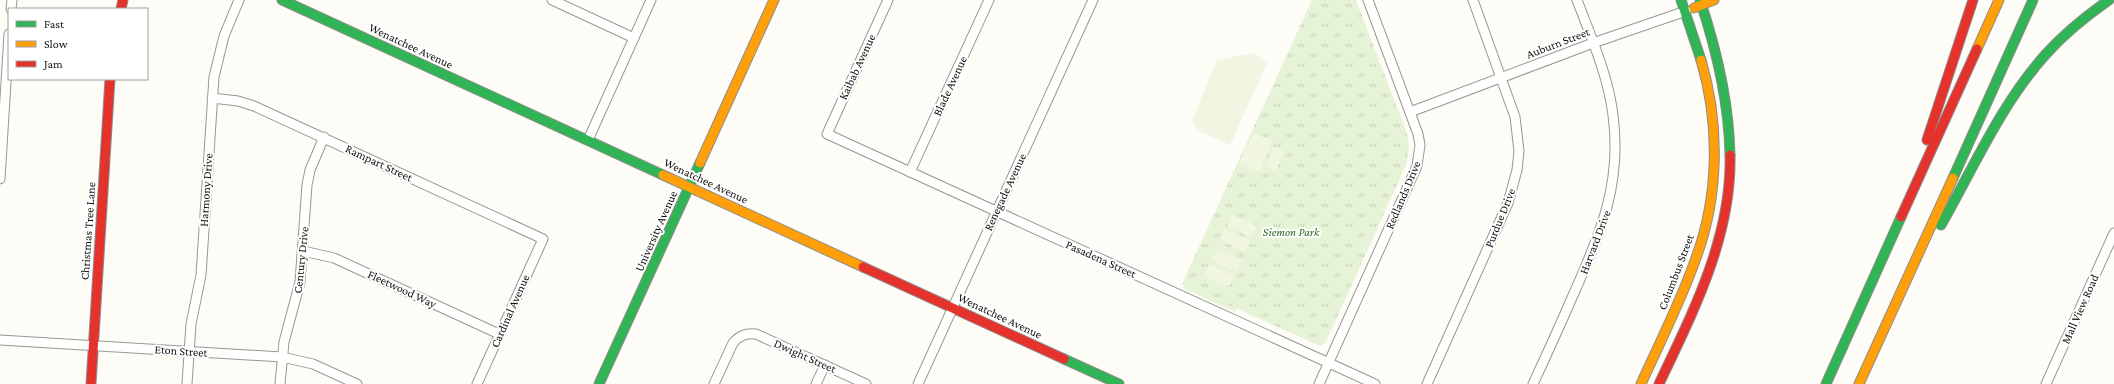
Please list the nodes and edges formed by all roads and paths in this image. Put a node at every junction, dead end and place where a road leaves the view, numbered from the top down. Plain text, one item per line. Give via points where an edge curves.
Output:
1 (239, 0) edge
2 (282, 0) edge
3 (552, 0) edge
4 (651, 0) edge
5 (774, 0) edge
6 (888, 0) edge
7 (989, 0) edge
8 (1093, 0) edge
9 (1368, 0) edge
10 (1473, 0) edge
11 (1577, 0) edge
12 (1682, 0) edge
13 (1714, 0) edge
14 (1973, 0) edge
15 (2000, 0) edge
16 (2033, 0) edge
17 (2109, 0) edge
18 (1700, 3) edge
19 (1686, 11) junction
20 (634, 38) junction
21 (1593, 43) junction
22 (8, 50) edge
23 (1502, 77) junction
24 (110, 80) edge
25 (212, 98) junction
26 (1410, 112) junction
27 (827, 134) joint
28 (324, 138) junction
29 (588, 140) junction
30 (910, 172) junction
31 (0, 179) edge
32 (689, 187) junction
33 (1907, 208) junction
34 (996, 211) junction
35 (2114, 233) edge
36 (543, 239) joint
37 (303, 251) junction
38 (1910, 268) junction
39 (952, 308) junction
40 (499, 334) junction
41 (0, 340) edge
42 (93, 346) junction
43 (189, 351) junction
44 (282, 357) junction
45 (1329, 363) junction
46 (825, 365) junction
47 (91, 384) edge
48 (187, 384) edge
49 (280, 384) edge
50 (357, 384) edge
51 (477, 384) edge
52 (599, 384) edge
53 (714, 384) edge
54 (816, 384) edge
55 (866, 384) edge
56 (918, 384) edge
57 (1119, 384) edge
58 (1319, 384) edge
59 (1375, 384) edge
60 (1427, 384) edge
61 (1533, 384) edge
62 (1641, 384) edge
63 (1660, 384) edge
64 (1826, 384) edge
65 (1859, 384) edge
66 (2046, 384) edge

1 - 25 street, Harmony Drive via 218,56
2 - 29 main road, Wenatchee Avenue
3 - 20 street
4 - 20 street
5 - 32 main road, University Avenue
6 - 27 street, Kaibab Avenue
7 - 30 street, Blade Avenue
8 - 34 street, Renegade Avenue
9 - 26 street, Redlands Drive
10 - 23 street, Purdue Drive
11 - 21 street, Harvard Drive
12 - 19 main road, Columbus Street
13 - 18 main road, Auburn Street
14 - 33 main road via 1936,109
15 - 33 main road
16 - 38 main road
17 - 38 main road via 2064,35 2028,75 1941,225
18 - 19 main road, Auburn Street
18 - 63 main road via 1725,82 1731,138 1729,188 1713,261
19 - 21 street, Auburn Street
19 - 62 main road, Columbus Street via 1699,47 1708,86 1714,139 1712,186 1697,255
20 - 29 street
21 - 23 street, Auburn Street
21 - 61 street, Harvard Drive via 1604,72 1613,115 1616,158 1610,201 1597,243
22 - 31 street
23 - 26 street, Auburn Street
23 - 60 street, Purdue Drive via 1518,133 1518,164 1513,188
24 - 42 main road, Christmas Tree Lane
25 - 28 street, Rampart Street via 254,106
25 - 43 street, Harmony Drive via 201,275 191,324
26 - 45 street, Redlands Drive via 1420,146 1417,166
27 - 30 street, Pasadena Street
28 - 36 street, Rampart Street
28 - 37 street, Century Drive via 310,170 307,184
29 - 32 main road, Wenatchee Avenue
30 - 34 street, Pasadena Street
32 - 39 main road, Wenatchee Avenue
32 - 52 main road, University Avenue
33 - 64 main road
34 - 39 street, Renegade Avenue
34 - 45 street, Pasadena Street
35 - 66 street, Mall View Road
36 - 40 street, Cardinal Avenue
37 - 40 street, Fleetwood Way via 334,258
37 - 44 street, Century Drive via 300,282
38 - 65 main road
39 - 56 street, Renegade Avenue
39 - 57 main road, Wenatchee Avenue
40 - 51 street, Cardinal Avenue
41 - 42 street, Eton Street
42 - 43 street, Eton Street
42 - 47 main road, Christmas Tree Lane
43 - 44 street, Eton Street
43 - 48 street, Harmony Drive
44 - 49 street, Century Drive
44 - 50 street, Eton Street via 313,364
45 - 58 street, Redlands Drive
45 - 59 street, Pasadena Street
46 - 53 street, Dwight Street via 756,334 743,335 733,343
46 - 54 street
46 - 55 street, Dwight Street

